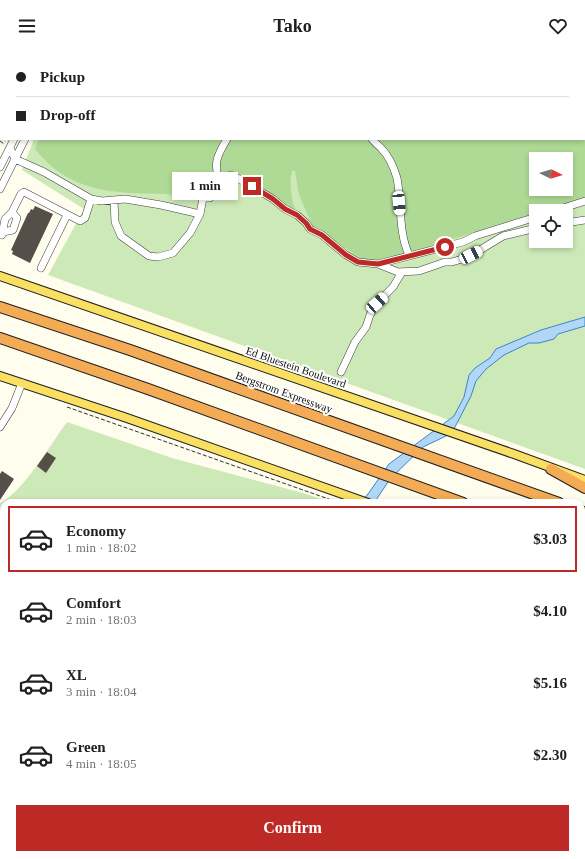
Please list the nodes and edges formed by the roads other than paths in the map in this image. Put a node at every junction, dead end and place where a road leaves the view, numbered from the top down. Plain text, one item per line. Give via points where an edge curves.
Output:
1 (14, 140) edge
2 (24, 140) edge
3 (226, 140) edge
4 (373, 140) edge
5 (10, 148) junction
6 (15, 159) junction
7 (0, 167) edge
8 (218, 180) junction
9 (0, 189) edge
10 (91, 199) junction
11 (114, 201) junction
12 (585, 201) edge
13 (573, 205) edge
14 (12, 212) junction
15 (200, 214) junction
16 (67, 215) junction
17 (2, 218) edge
18 (529, 219) edge
19 (585, 220) edge
20 (573, 222) edge
21 (529, 230) edge
22 (2, 233) edge
23 (409, 255) junction
24 (378, 264) junction
25 (41, 268) dead end
26 (402, 272) junction
27 (0, 276) edge
28 (0, 307) edge
29 (0, 338) edge
30 (341, 372) dead end
31 (0, 376) edge
32 (22, 383) junction
33 (0, 412) edge
34 (7, 416) junction
35 (0, 427) edge
36 (552, 469) junction
37 (585, 480) edge
38 (585, 488) edge
39 (357, 499) edge
40 (452, 499) edge
41 (548, 499) edge

1 - 5 street
2 - 6 street
3 - 8 street via 218,155 215,170
4 - 23 street via 390,162 396,178 401,226
5 - 6 street
5 - 7 street
6 - 9 street
6 - 10 street via 44,172
8 - 15 street via 210,198 203,198
8 - 24 street via 231,175 243,180 297,215 310,229 322,235 346,255 358,262
10 - 11 street
10 - 16 street via 83,220
11 - 15 street via 161,204
11 - 15 street via 115,222 121,236 149,256 158,257 173,253 190,233
12 - 13 street
14 - 16 street via 24,192
14 - 17 street
14 - 22 street via 16,218 13,230
16 - 25 street
17 - 22 street
18 - 23 street via 463,242
19 - 20 street
21 - 26 street via 503,236 456,261 420,271
23 - 24 street
24 - 26 street via 392,271
26 - 30 street via 393,287 377,303
27 - 36 main road, Ed Bluestein Boulevard
28 - 41 highway, Bergstrom Expressway via 130,350
29 - 40 highway
31 - 32 main road
32 - 34 street
32 - 39 main road
33 - 34 street
34 - 35 street
36 - 37 main road, Ed Bluestein Boulevard
36 - 38 highway

